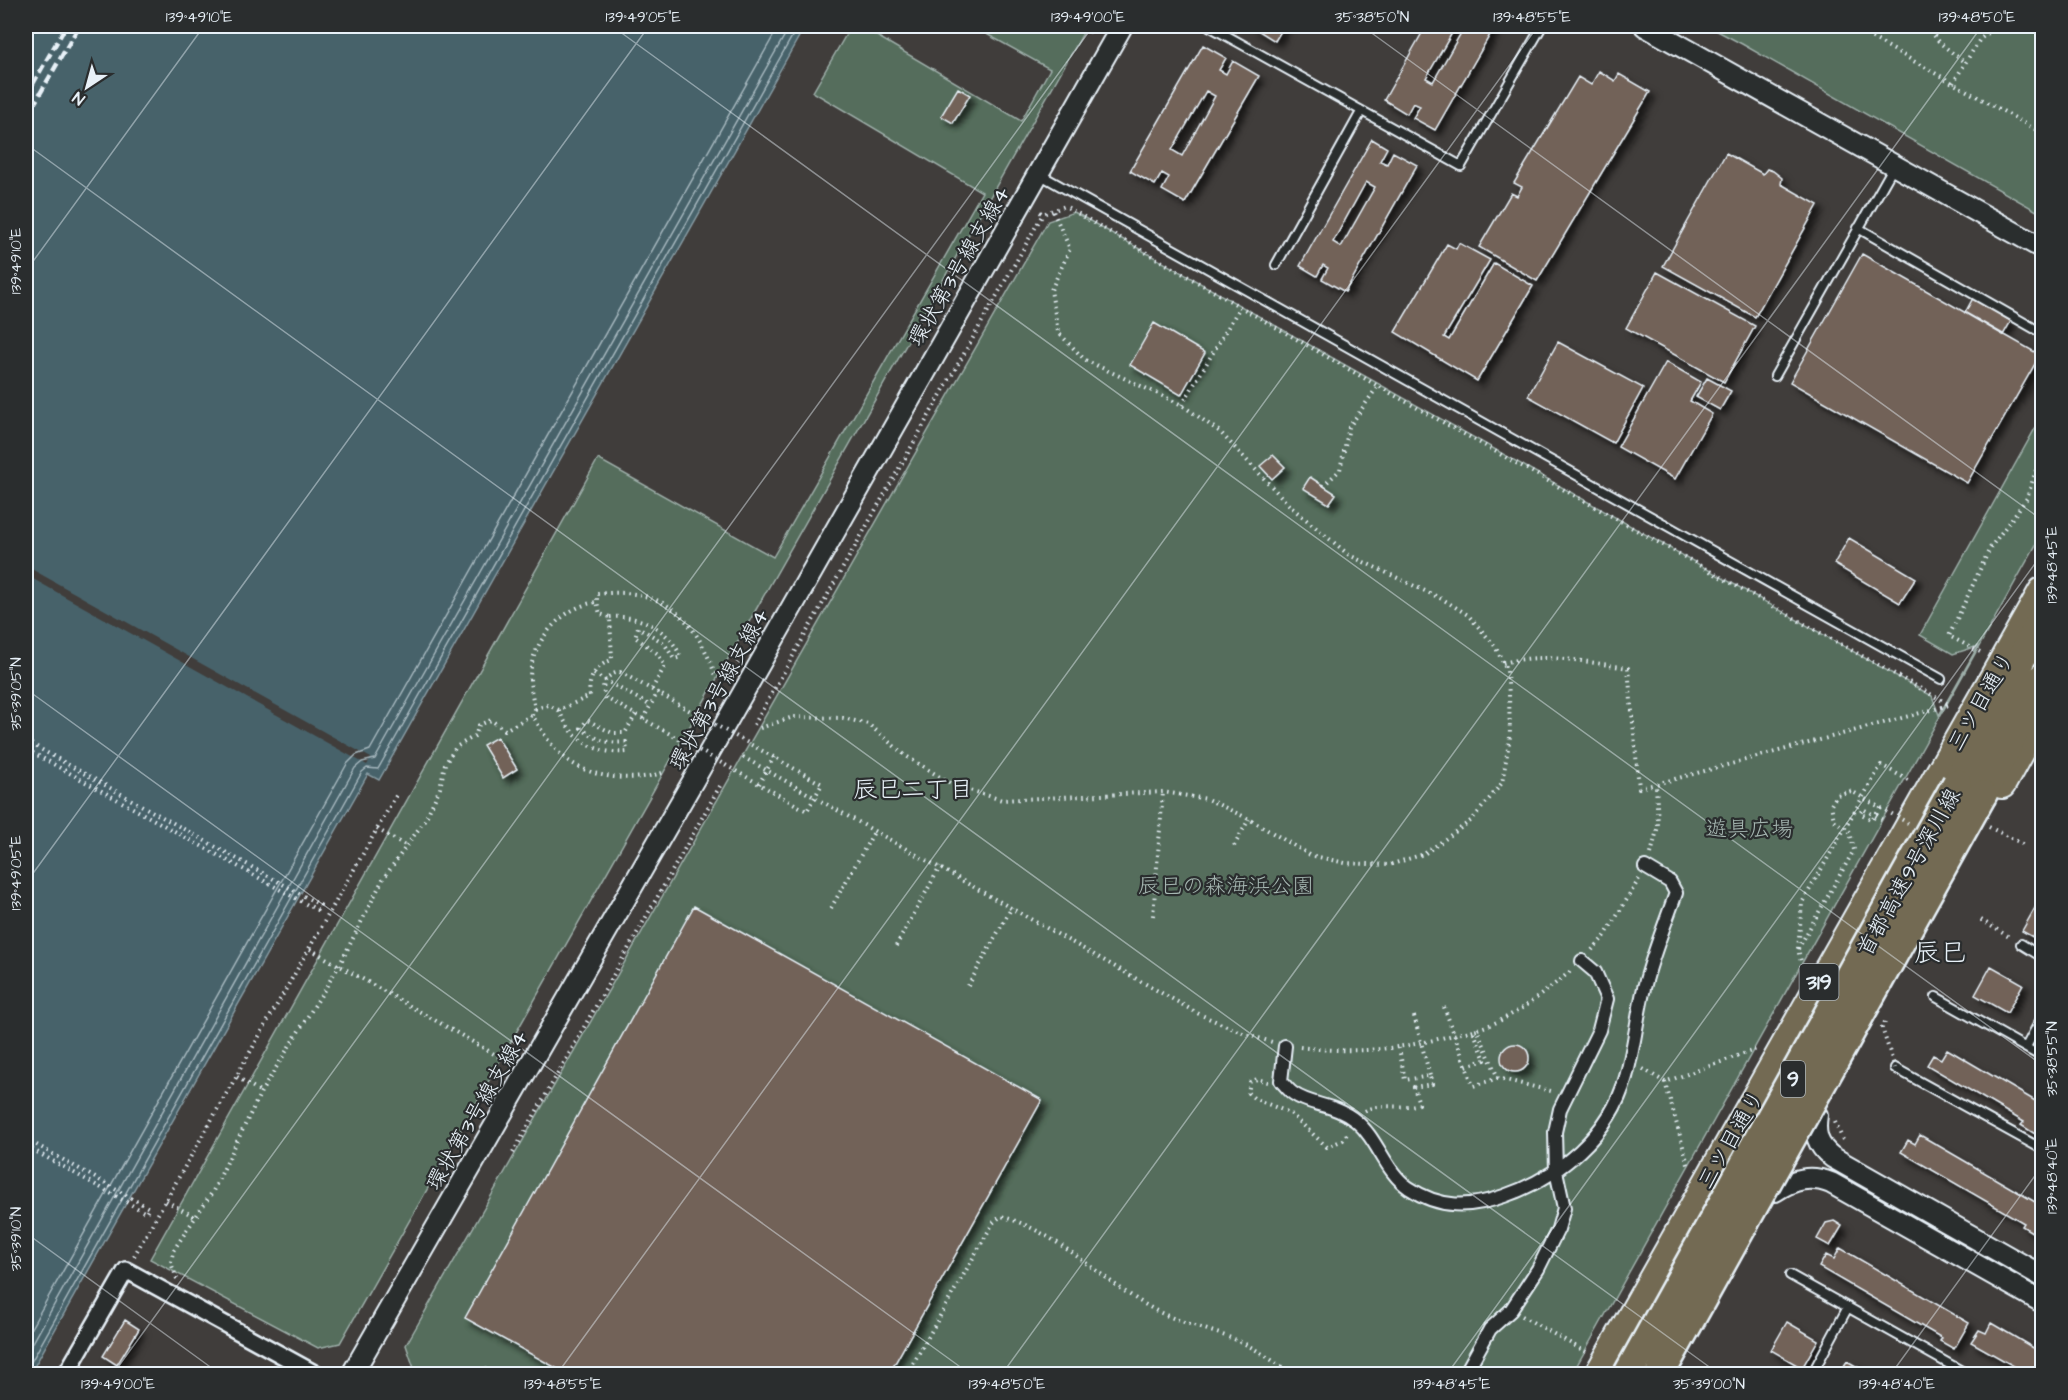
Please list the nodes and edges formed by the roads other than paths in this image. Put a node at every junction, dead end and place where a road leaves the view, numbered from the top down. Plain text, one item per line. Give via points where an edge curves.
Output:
1 (1122, 26) edge
2 (1209, 26) edge
3 (1542, 26) edge
4 (1645, 26) edge
5 (1361, 112) junction
6 (1894, 165) junction
7 (1038, 174) junction
8 (1858, 228) junction
9 (2043, 248) edge
10 (1276, 265) dead end
11 (2043, 333) edge
12 (1775, 376) dead end
13 (2043, 591) edge
14 (2043, 618) edge
15 (2043, 640) edge
16 (2043, 678) edge
17 (1941, 679) dead end
18 (2043, 687) edge
19 (2043, 712) edge
20 (1982, 795) junction
21 (1645, 867) road end
22 (2021, 944) road end
23 (2043, 957) edge
24 (1582, 961) road end
25 (1936, 997) dead end
26 (2043, 1017) edge
27 (1285, 1046) road end
28 (2026, 1047) junction
29 (2043, 1057) edge
30 (1895, 1068) dead end
31 (1824, 1115) junction
32 (2043, 1149) edge
33 (1556, 1171) junction
34 (1775, 1191) junction
35 (1790, 1275) dead end
36 (2043, 1276) edge
37 (2043, 1302) edge
38 (1848, 1307) junction
39 (1592, 1363) edge
40 (66, 1374) edge
41 (316, 1374) edge
42 (352, 1374) edge
43 (1465, 1374) edge
44 (1628, 1374) edge
45 (1636, 1374) edge
46 (1660, 1374) edge
47 (1672, 1374) edge
48 (1812, 1374) edge
49 (1967, 1374) edge

1 - 7 street, 環状第3号線支線4
2 - 5 lane
3 - 5 lane via 1461,166
4 - 6 street
5 - 10 lane
6 - 8 lane
6 - 9 street
7 - 17 lane
7 - 42 street, 環状第3号線支線4
8 - 11 lane
8 - 12 lane
13 - 39 main road, 三ツ目通り / 319
14 - 44 highway, 首都高速9号深川線 / 9, bridge via 1957,783
15 - 45 main road, 三ツ目通り / 319
16 - 20 highway
18 - 20 highway, 9
19 - 31 main road
20 - 46 highway, 首都高速9号深川線 / 9, bridge
21 - 33 street via 1670,882 1676,893 1644,987 1629,1061 1618,1096 1598,1131 1577,1156
22 - 23 lane
24 - 33 street via 1595,972 1607,999 1599,1030 1567,1095 1555,1132
25 - 28 lane
26 - 28 lane
27 - 33 street via 1281,1080 1294,1094 1334,1107 1356,1121 1407,1187 1430,1199 1459,1207 1490,1201
28 - 29 lane
30 - 32 lane
31 - 34 main road
31 - 36 street via 1815,1130 1817,1140 1832,1157
33 - 43 street via 1564,1208 1558,1229 1539,1269 1511,1310 1490,1329
34 - 37 street via 1801,1179 1821,1179
34 - 47 main road
35 - 38 lane
38 - 48 lane
38 - 49 lane
40 - 41 street via 126,1270

